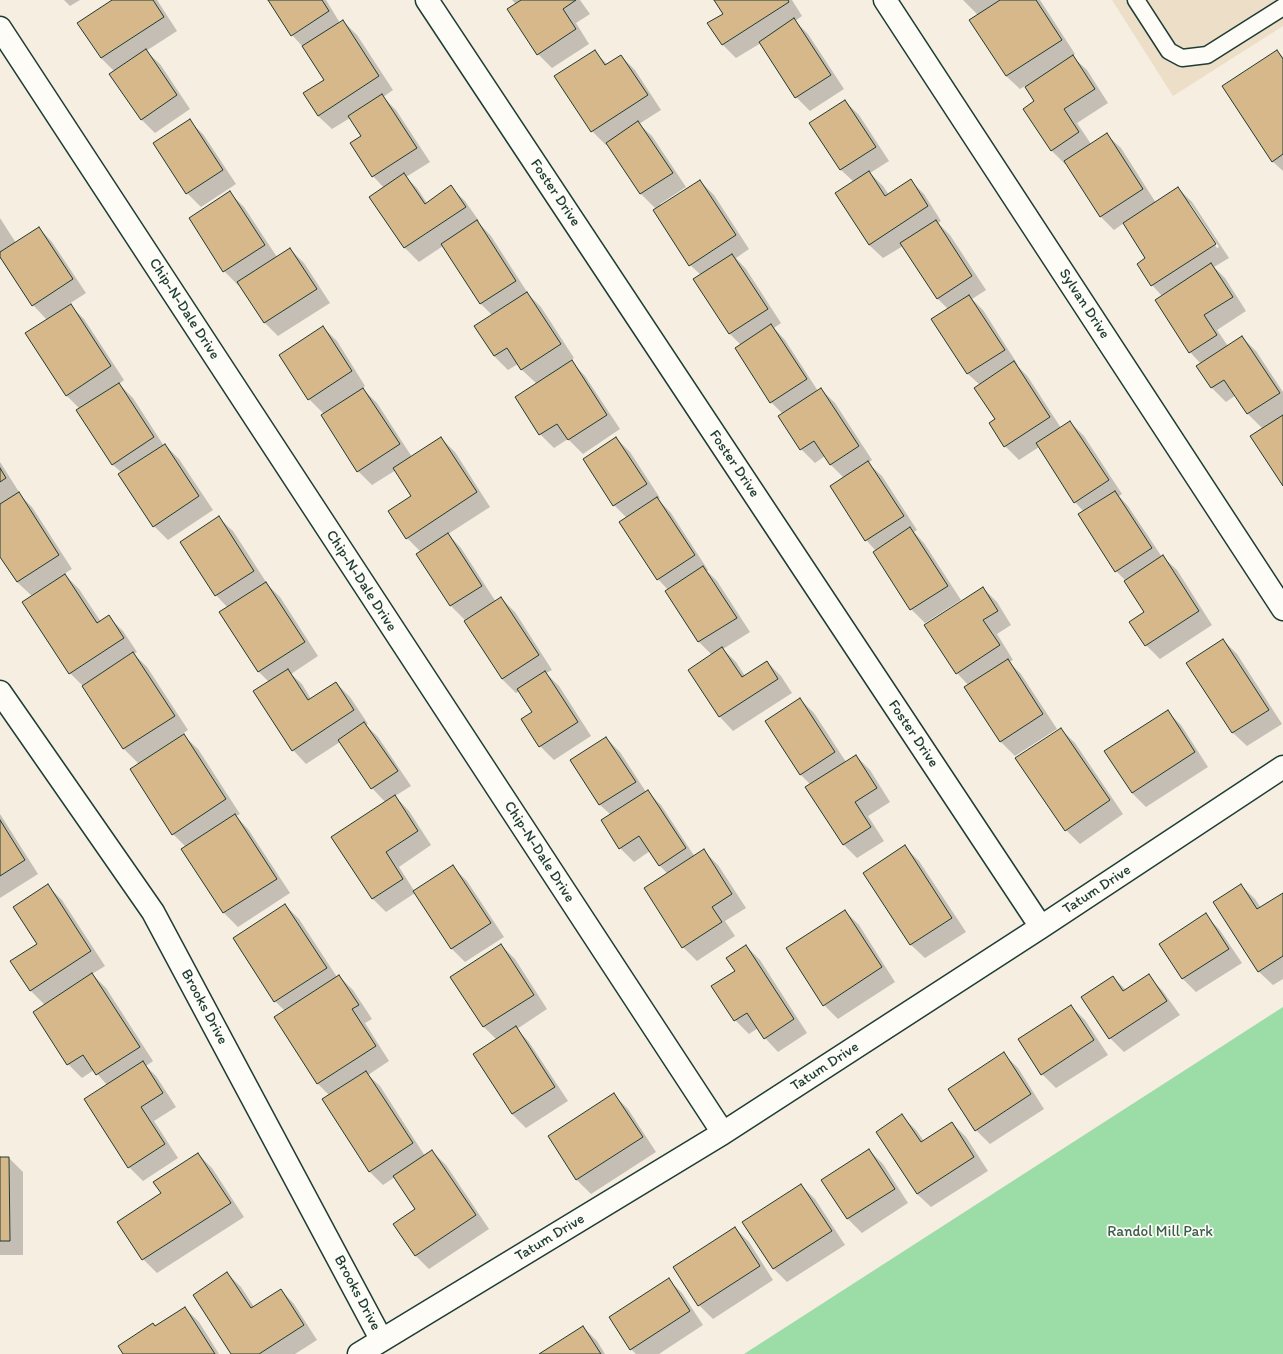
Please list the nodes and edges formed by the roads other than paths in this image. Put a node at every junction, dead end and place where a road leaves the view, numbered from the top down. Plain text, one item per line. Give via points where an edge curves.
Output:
1 (427, 0) edge
2 (885, 0) edge
3 (1136, 0) edge
4 (1283, 7) edge
5 (0, 28) edge
6 (1283, 609) edge
7 (0, 692) edge
8 (1283, 767) edge
9 (1041, 927) junction
10 (723, 1133) junction
11 (381, 1339) junction
12 (359, 1354) edge

1 - 9 street, Foster Drive
2 - 6 street, Sylvan Drive
3 - 4 lane via 1169,51 1182,58 1207,55
5 - 10 street, Chip-N-Dale Drive
7 - 11 street, Brooks Drive via 153,912
8 - 9 street, Tatum Drive
9 - 10 street, Tatum Drive
10 - 11 street, Tatum Drive
11 - 12 street, Tatum Drive

